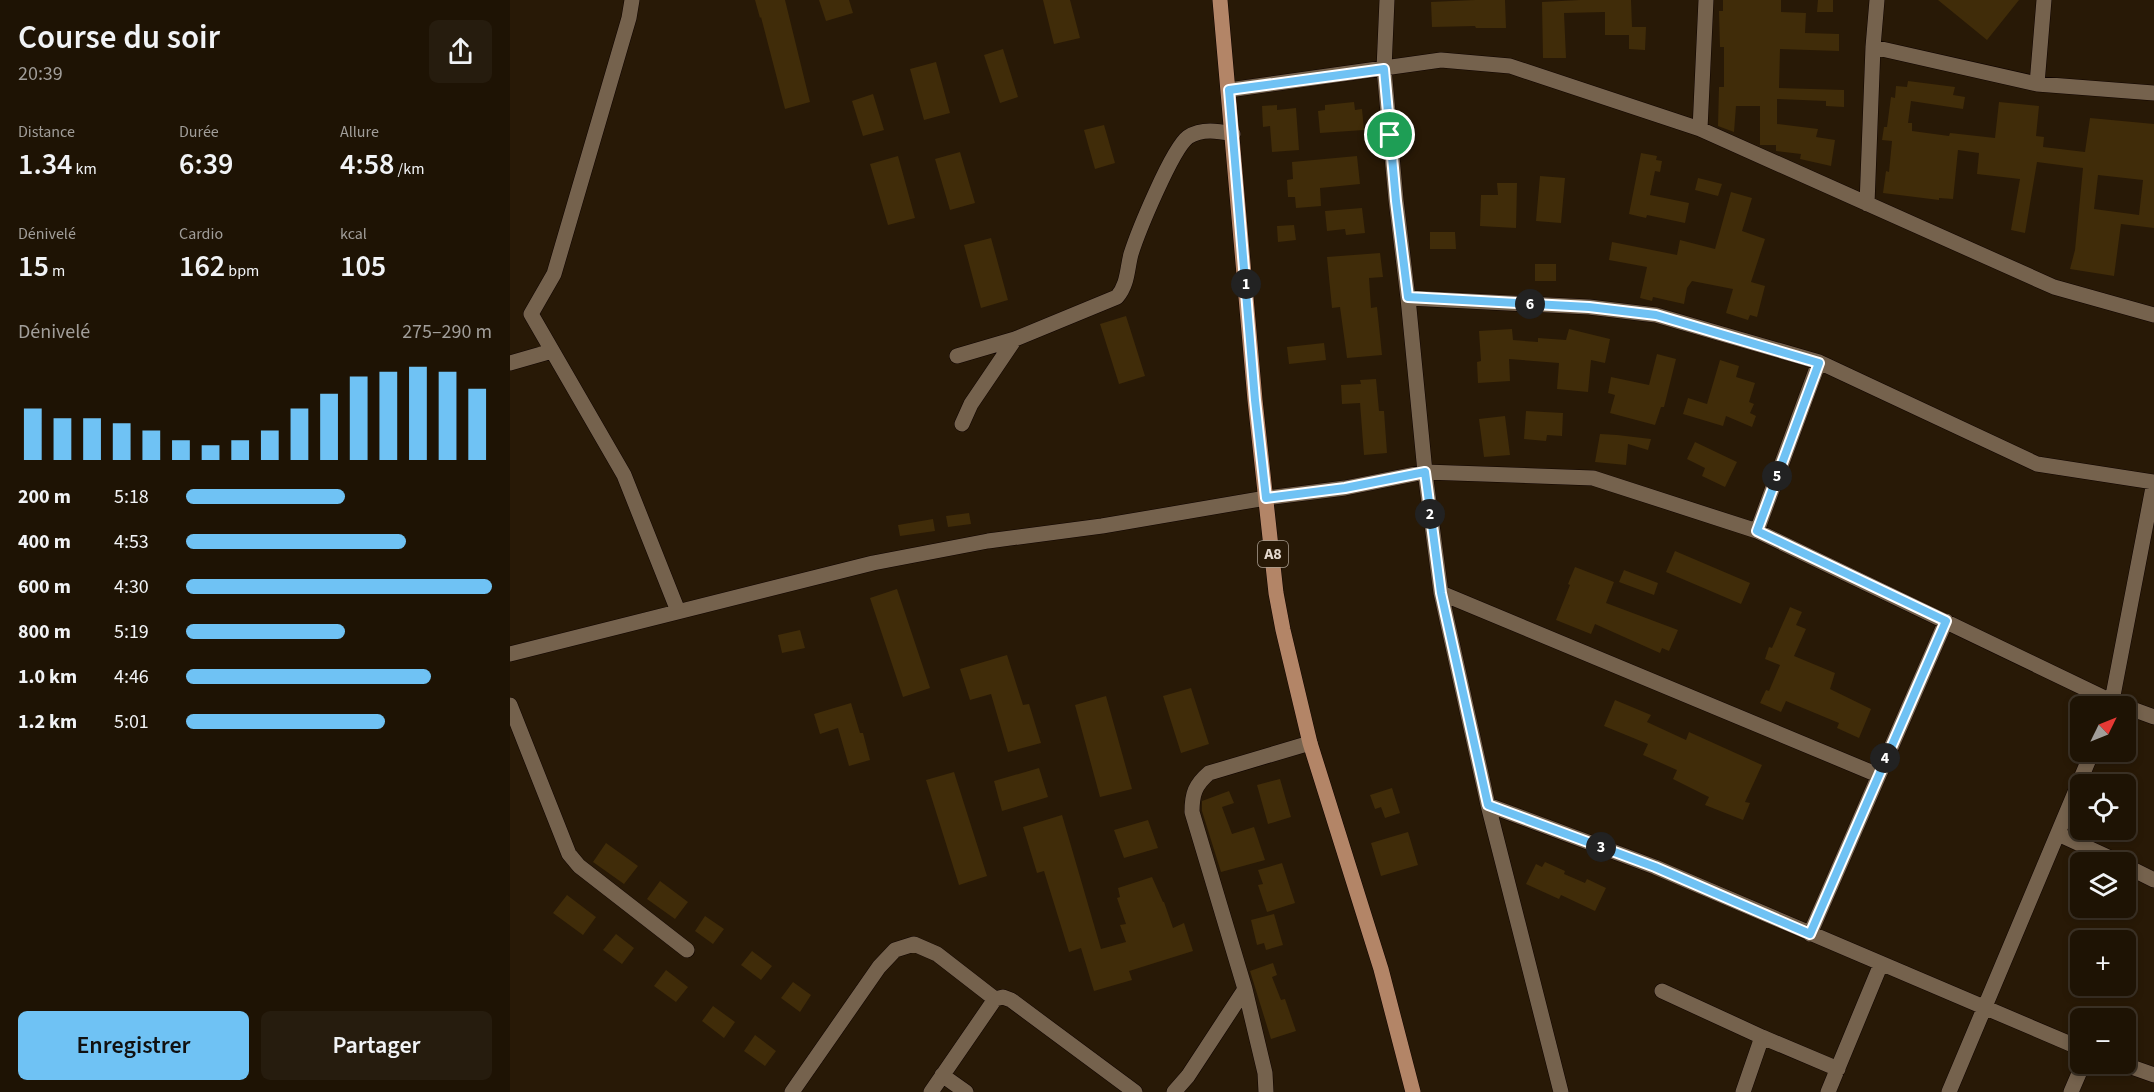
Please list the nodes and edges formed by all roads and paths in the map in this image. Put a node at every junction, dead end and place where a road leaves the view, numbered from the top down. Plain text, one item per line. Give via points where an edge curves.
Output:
1 (632, 0) edge
2 (1220, 0) edge
3 (1387, 0) edge
4 (1706, 0) edge
5 (1878, 0) edge
6 (2044, 0) edge
7 (1873, 47) junction
8 (1384, 69) junction
9 (2037, 84) junction
10 (1229, 90) junction
11 (2154, 93) edge
12 (1700, 129) junction
13 (1233, 134) junction
14 (1867, 204) junction
15 (1408, 297) junction
16 (2154, 315) edge
17 (1015, 339) junction
18 (552, 351) junction
19 (957, 356) dead end
20 (510, 363) edge
21 (1819, 363) junction
22 (962, 424) dead end
23 (1425, 472) junction
24 (2154, 482) edge
25 (1266, 498) junction
26 (1757, 531) junction
27 (1441, 593) junction
28 (678, 611) junction
29 (1946, 621) junction
30 (510, 654) edge
31 (2095, 696) edge
32 (2113, 696) edge
33 (510, 705) edge
34 (2136, 712) edge
35 (2154, 717) edge
36 (1310, 743) junction
37 (2088, 762) edge
38 (1878, 775) junction
39 (1488, 805) junction
40 (2058, 834) junction
41 (2097, 852) edge
42 (2136, 871) edge
43 (2154, 880) edge
44 (1810, 934) junction
45 (687, 950) dead end
46 (1881, 964) junction
47 (1245, 988) junction
48 (1662, 991) dead end
49 (995, 999) junction
50 (1983, 1007) junction
51 (1762, 1037) junction
52 (2070, 1044) edge
53 (1838, 1068) junction
54 (2136, 1069) edge
55 (2079, 1074) edge
56 (942, 1075) junction
57 (2154, 1075) edge
58 (792, 1092) edge
59 (931, 1092) edge
60 (966, 1092) edge
61 (1136, 1092) edge
62 (1174, 1092) edge
63 (1266, 1092) edge
64 (1413, 1092) edge
65 (1561, 1092) edge
66 (1743, 1092) edge
67 (1828, 1092) edge
68 (1949, 1092) edge
69 (2071, 1092) edge

1 - 18 street via 554,274 531,314
2 - 10 main road, A8
3 - 8 street
4 - 12 street
5 - 7 street
6 - 9 street
7 - 9 street
7 - 14 street
8 - 10 street
8 - 12 street via 1441,60 1510,66
8 - 15 street
9 - 11 street
10 - 13 main road, A8
12 - 14 street
13 - 17 street via 1200,132 1188,137 1178,148 1150,204 1117,297
13 - 25 main road, A8
14 - 16 street via 2054,287
15 - 21 street via 1589,307 1656,315
15 - 23 street
17 - 19 street
17 - 22 street
18 - 20 street
18 - 28 street via 624,475
21 - 24 street via 2037,464
21 - 26 street
23 - 25 street
23 - 26 street via 1593,478
23 - 27 street
24 - 32 street
25 - 28 street via 873,562
25 - 36 main road, A8 via 1276,593
26 - 29 street
27 - 38 street
27 - 39 street
28 - 30 street
29 - 31 street
29 - 38 street
33 - 45 street via 569,854
34 - 35 street
36 - 47 street via 1209,774 1198,783 1192,796 1192,812
36 - 64 main road, A8 via 1381,969
37 - 40 street
38 - 44 street
39 - 44 street via 1655,867
39 - 65 street
40 - 41 street
40 - 50 street
42 - 43 street
44 - 46 street
46 - 50 street
46 - 53 street
47 - 62 street
47 - 63 street
48 - 51 street
49 - 56 street
49 - 58 street via 937,954 914,944 895,950
49 - 61 street via 1011,1000
50 - 52 street
50 - 68 street
51 - 53 street
51 - 66 street
53 - 67 street
54 - 57 street
55 - 69 street
56 - 59 street
56 - 60 street

